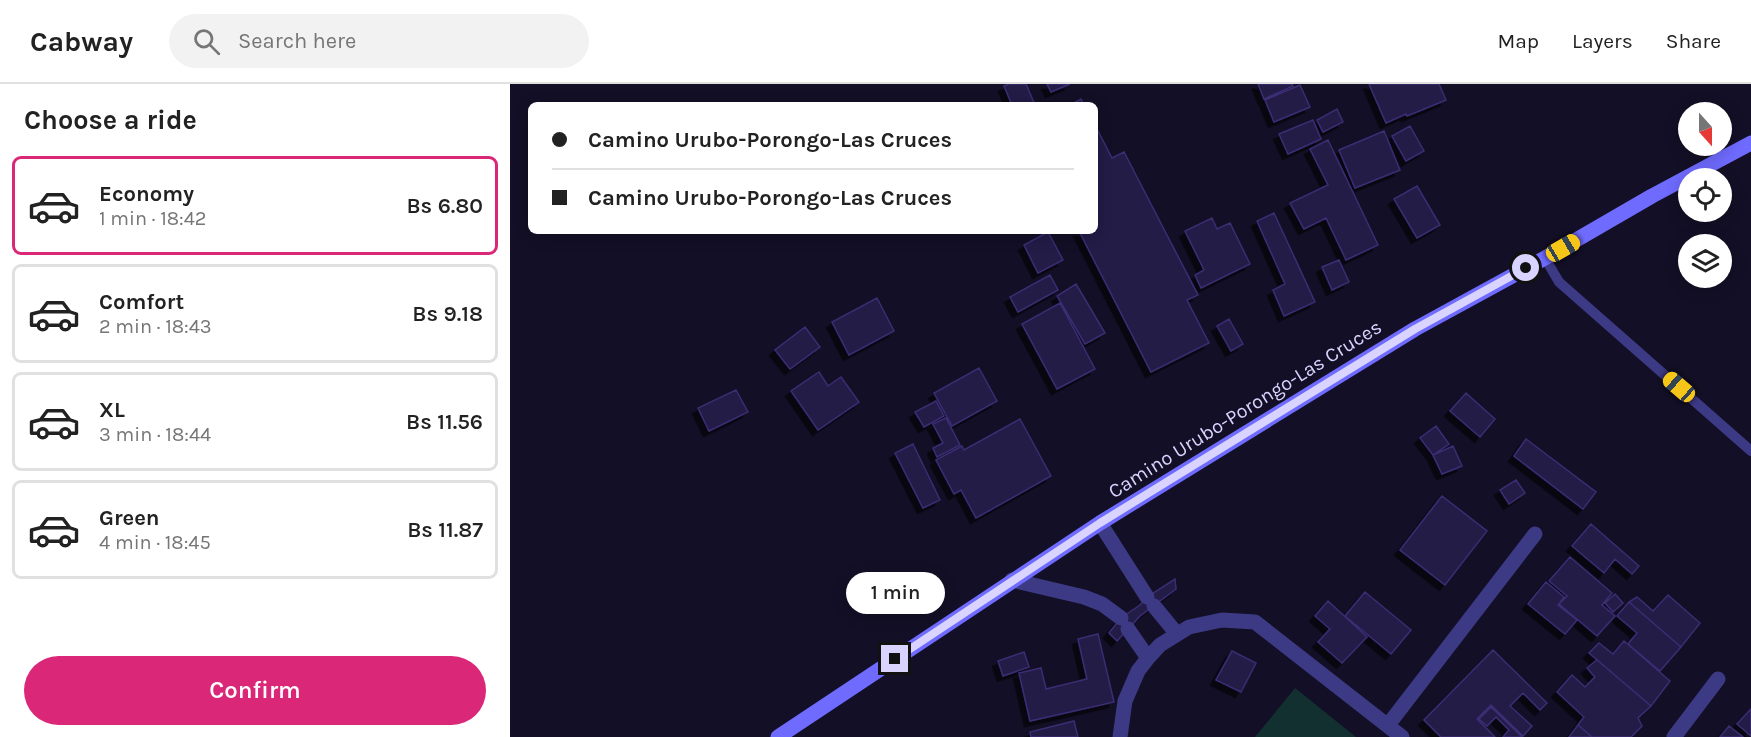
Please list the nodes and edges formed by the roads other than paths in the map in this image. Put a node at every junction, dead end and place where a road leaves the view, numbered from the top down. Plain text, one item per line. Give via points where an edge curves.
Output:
1 (1751, 143) edge
2 (1545, 258) junction
3 (1751, 451) edge
4 (1100, 523) junction
5 (1535, 534) dead end
6 (1012, 580) junction
7 (1177, 634) junction
8 (1148, 658) junction
9 (1718, 679) dead end
10 (1388, 725) junction
11 (778, 737) edge
12 (1120, 737) edge
13 (1402, 737) edge
14 (1674, 737) edge

1 - 2 main road, Camino Urubo-Porongo-Las Cruces
2 - 3 lane via 1559,282
2 - 4 main road, Camino Urubo-Porongo-Las Cruces via 1415,329
4 - 6 main road, Camino Urubo-Porongo-Las Cruces
4 - 7 street via 1150,601
5 - 10 street
6 - 8 street via 1102,604 1125,623
6 - 11 main road, Camino Urubo-Porongo-Las Cruces
7 - 8 street
7 - 10 street via 1189,627 1222,620 1255,622
8 - 12 street via 1138,670 1125,701
9 - 14 street
10 - 13 street

